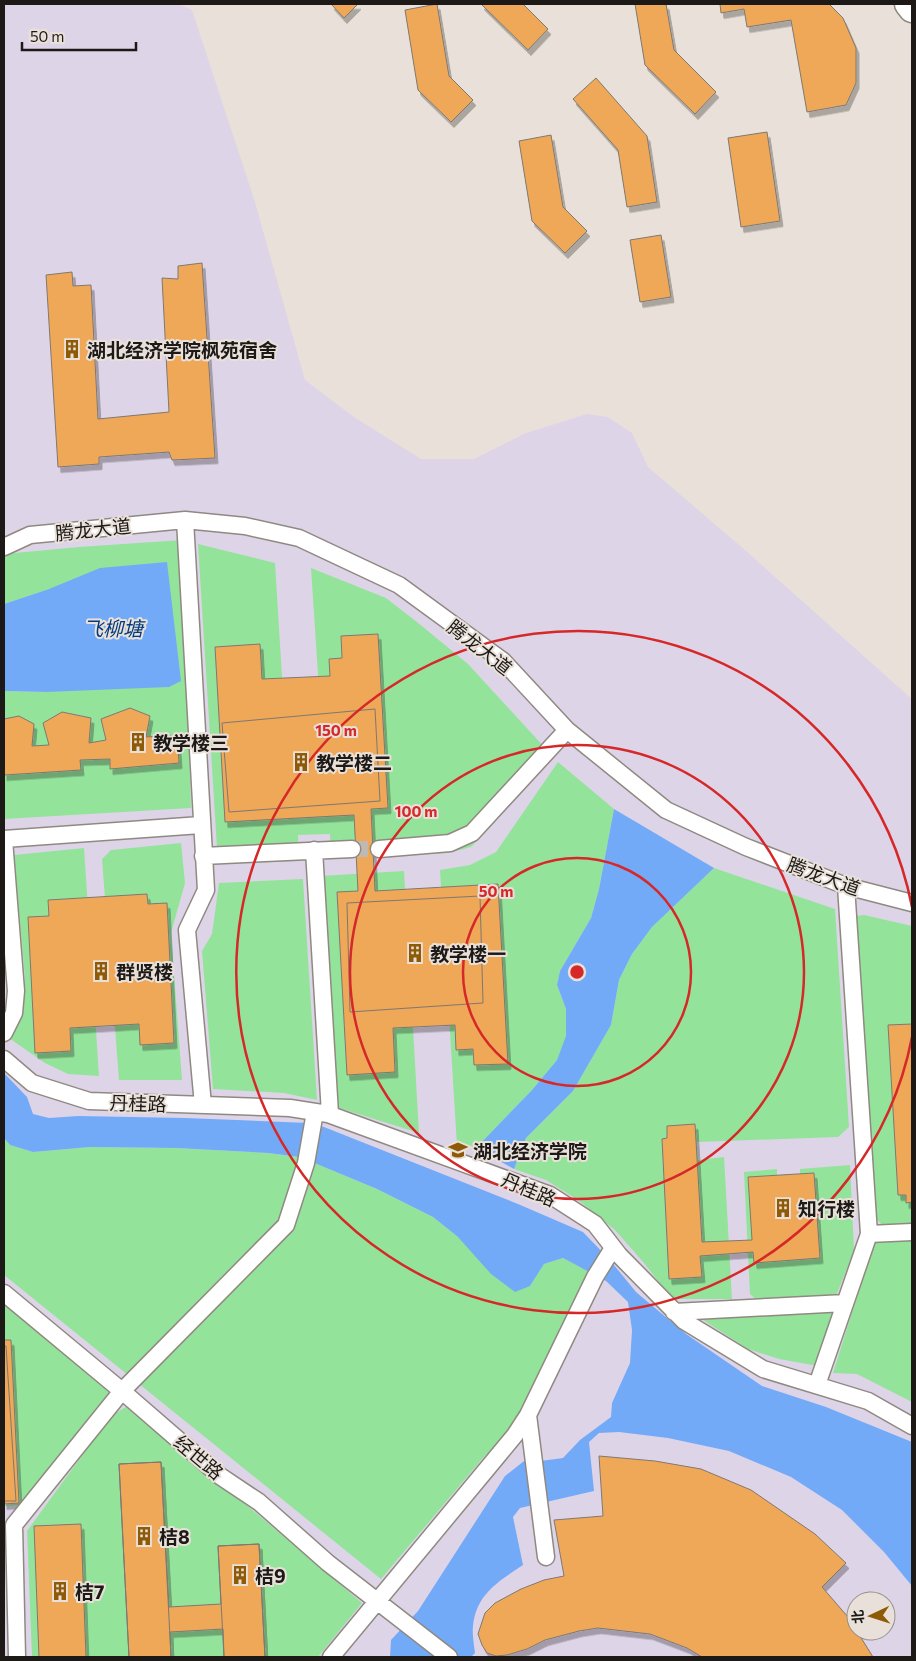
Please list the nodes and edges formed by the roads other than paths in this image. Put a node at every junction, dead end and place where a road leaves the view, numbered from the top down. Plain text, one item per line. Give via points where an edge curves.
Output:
1 (908, 4) edge
2 (912, 9) edge
3 (185, 520) junction
4 (4, 547) edge
5 (567, 730) junction
6 (201, 825) junction
7 (4, 840) edge
8 (352, 849) tunnel mouth
9 (379, 849) tunnel mouth
10 (314, 850) junction
11 (203, 856) junction
12 (846, 886) junction
13 (912, 904) edge
14 (4, 1033) edge
15 (4, 1059) edge
16 (203, 1105) junction
17 (319, 1116) junction
18 (912, 1232) edge
19 (869, 1234) junction
20 (613, 1249) junction
21 (4, 1293) edge
22 (846, 1303) junction
23 (674, 1312) junction
24 (817, 1386) junction
25 (122, 1391) junction
26 (528, 1415) junction
27 (912, 1426) edge
28 (9, 1522) edge
29 (546, 1557) dead end
30 (377, 1602) junction
31 (17, 1657) edge
32 (331, 1657) edge
33 (449, 1657) edge

1 - 2 main road
3 - 4 street, 腾龙大道 via 30,535
3 - 5 street, 腾龙大道 via 245,526 299,538 398,585 503,661
3 - 6 street
5 - 9 street via 472,833 450,843
5 - 12 street, 腾龙大道 via 666,810 746,847
6 - 7 street
6 - 11 street
7 - 14 street via 16,991 14,1013
8 - 10 street
10 - 11 street
10 - 17 street
11 - 16 street via 206,890 187,930
12 - 13 street, 腾龙大道
12 - 19 street
15 - 16 street, 丹桂路 via 32,1083 90,1101
16 - 17 street, 丹桂路 via 290,1108
17 - 20 street, 丹桂路 via 550,1195 595,1224
17 - 25 street via 286,1225
18 - 19 street
19 - 22 street
20 - 23 street, 丹桂路
20 - 26 street via 594,1277
21 - 25 street, 经世路
22 - 23 street
22 - 24 street
23 - 24 street, 丹桂路 via 763,1369
24 - 27 street, 丹桂路 via 868,1401
25 - 28 street
25 - 30 street, 经世路 via 220,1476 259,1502
26 - 29 street
26 - 30 street
28 - 31 street
30 - 32 street
30 - 33 street, 经世路

